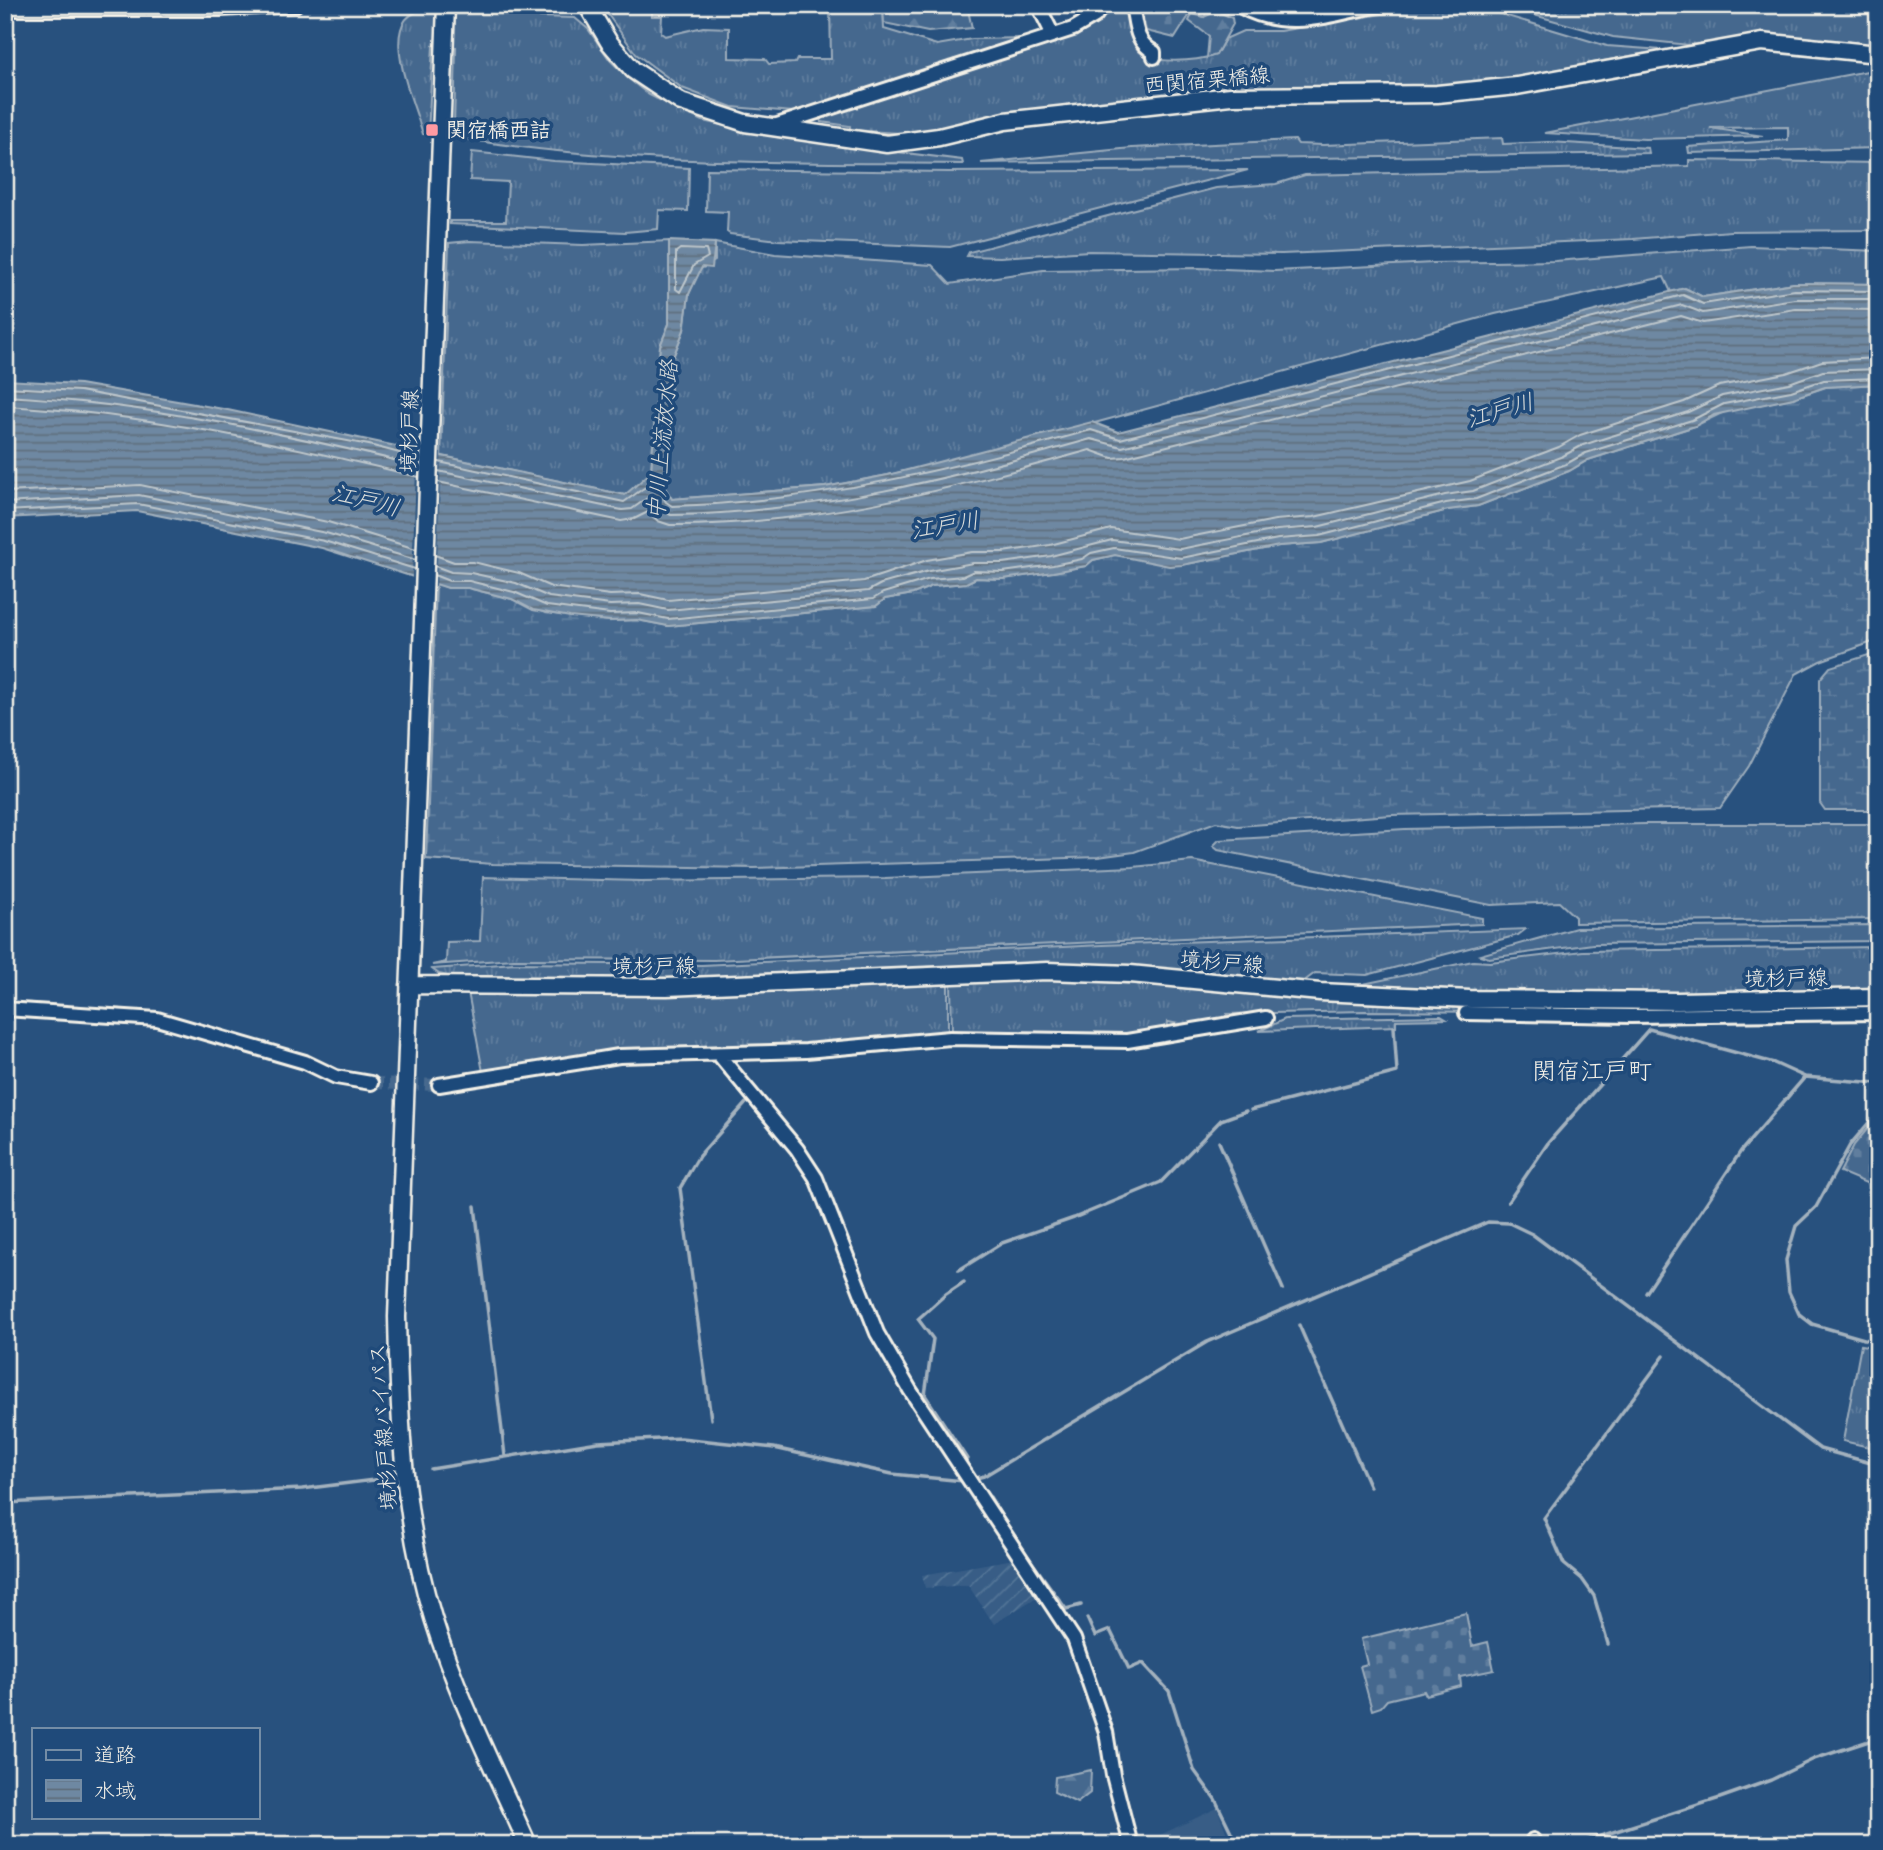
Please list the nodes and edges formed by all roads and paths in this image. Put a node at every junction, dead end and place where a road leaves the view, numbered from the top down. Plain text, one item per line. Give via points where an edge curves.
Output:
1 (295, 5) edge
2 (446, 5) edge
3 (587, 5) edge
4 (1038, 5) edge
5 (1103, 5) edge
6 (1132, 5) edge
7 (1238, 5) edge
8 (1379, 5) edge
9 (222, 7) edge
10 (5, 9) edge
11 (1053, 36) junction
12 (1878, 54) edge
13 (1154, 57) dead end
14 (769, 127) junction
15 (409, 985) junction
16 (1878, 998) edge
17 (5, 1009) edge
18 (1466, 1013) dead end
19 (1878, 1013) edge
20 (1266, 1018) dead end
21 (719, 1055) junction
22 (371, 1083) tunnel mouth
23 (439, 1085) tunnel mouth
24 (528, 1845) edge
25 (1131, 1845) edge

1 - 9 street
2 - 15 main road, 境杉戸線
3 - 14 main road, 西関宿栗橋線 via 609,42 649,83 701,111
4 - 11 street
5 - 11 street via 1085,24
6 - 13 street via 1138,38
7 - 8 street via 1265,19 1290,22
9 - 10 street
11 - 14 street
12 - 14 main road, 西関宿栗橋線 via 1762,42 1517,86 1437,94 1231,96 1005,121 887,144
15 - 16 main road, 境杉戸線 via 667,988 1047,971 1470,999
15 - 24 main road, 境杉戸線バイパス via 397,1317 398,1393 408,1502 432,1616
17 - 22 street via 157,1019 305,1062 336,1077
18 - 19 street
20 - 21 street via 1128,1041 950,1038
21 - 23 street via 619,1056
21 - 25 street via 816,1178 877,1333 1081,1656 1106,1732

